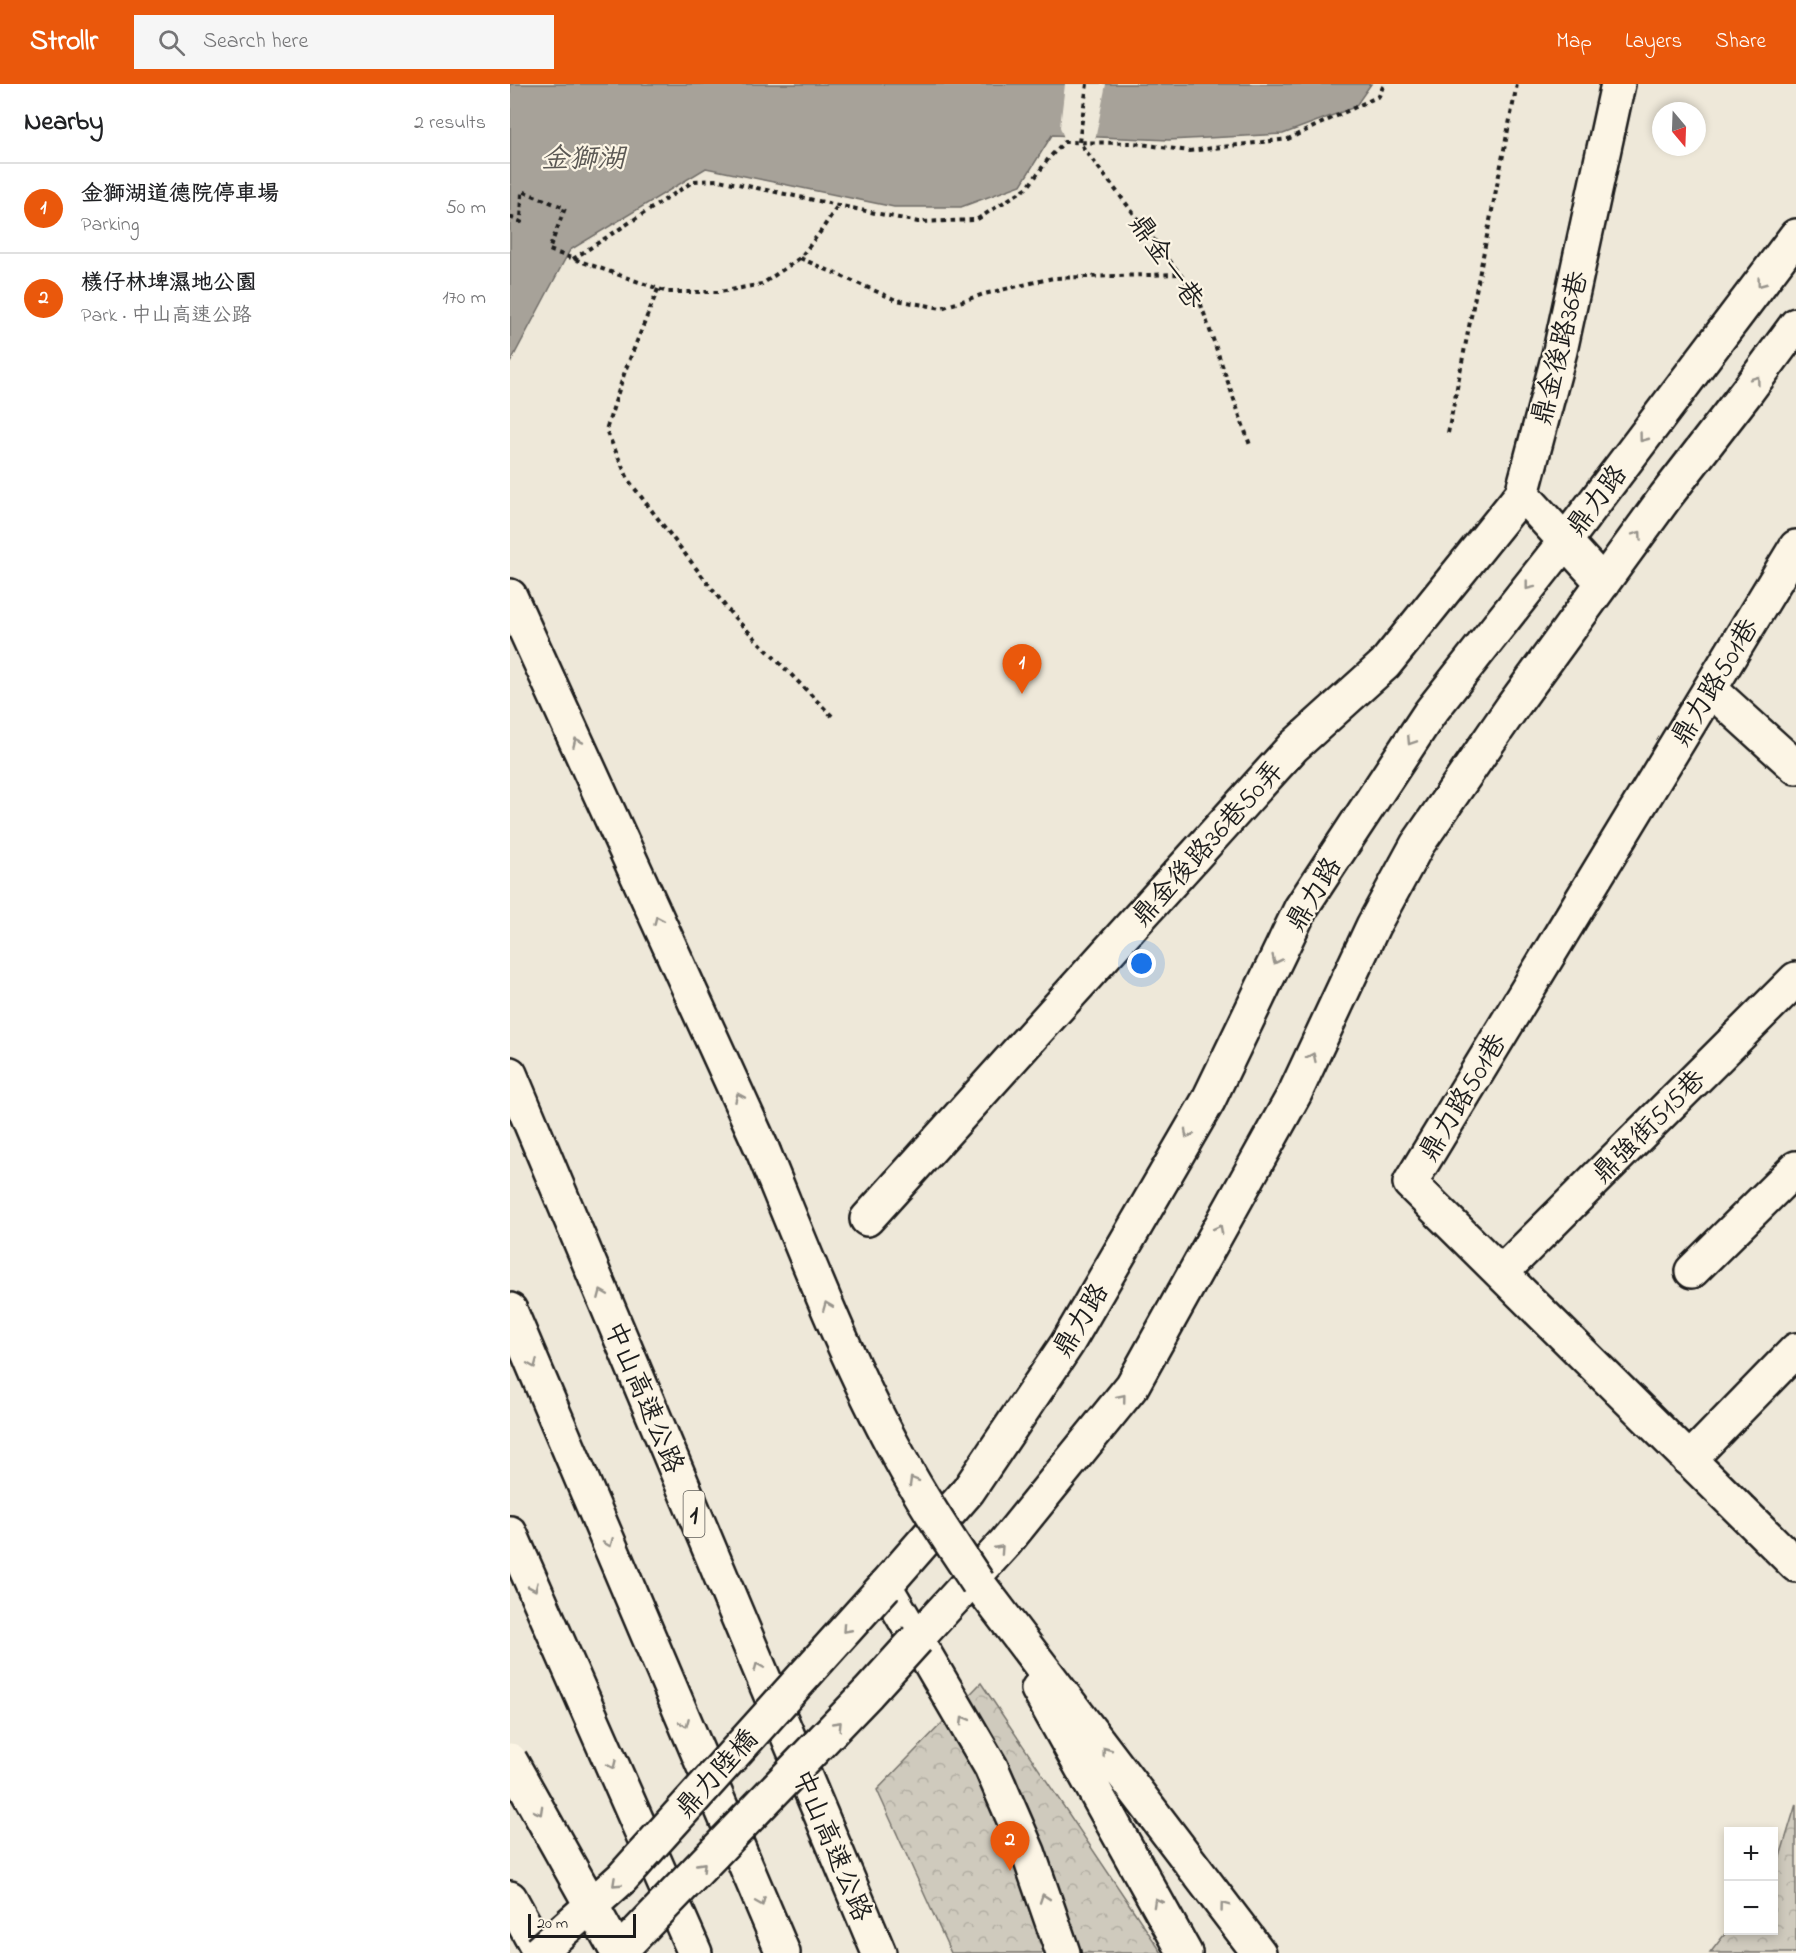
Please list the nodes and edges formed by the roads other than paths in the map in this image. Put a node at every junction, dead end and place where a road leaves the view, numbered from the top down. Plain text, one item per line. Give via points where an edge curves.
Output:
1 (1618, 84) edge
2 (1796, 236) edge
3 (1796, 325) edge
4 (1522, 494) junction
5 (1566, 540) junction
6 (1796, 547) edge
7 (1603, 583) junction
8 (510, 596) edge
9 (1710, 689) junction
10 (1796, 767) edge
11 (1796, 979) edge
12 (510, 1074) edge
13 (1796, 1168) edge
14 (867, 1220) dead end
15 (1692, 1271) dead end
16 (1501, 1273) junction
17 (510, 1310) edge
18 (1796, 1350) edge
19 (1689, 1460) junction
20 (510, 1533) edge
21 (1796, 1565) edge
22 (978, 1583) junction
23 (885, 1586) junction
24 (917, 1639) junction
25 (510, 1760) edge
26 (510, 1898) edge
27 (539, 1953) edge
28 (618, 1953) edge
29 (694, 1953) edge
30 (783, 1953) edge
31 (879, 1953) edge
32 (1063, 1953) edge
33 (1185, 1953) edge
34 (1259, 1953) edge

1 - 4 main road, 鼎金後路36巷 via 1560,351
2 -> 5 main road, 鼎力路
7 -> 3 main road, 鼎力路
4 - 5 main road
4 - 14 main road, 鼎金後路36巷50弄 via 1385,664 1293,747
5 - 7 main road
5 -> 23 main road, 鼎力路 via 1429,714 1301,908 1208,1101 1067,1344 968,1491
6 - 9 main road, 鼎力路501巷
24 -> 7 main road, 鼎力路 via 1005,1543 1132,1386 1295,1092 1373,926 1417,845 1512,706
22 -> 8 main road, bridge via 897,1455 836,1328 763,1150
9 - 10 main road
9 - 16 main road, 鼎力路501巷 via 1410,1183
11 - 16 main road, 鼎強街515巷
31 -> 12 main road, 中山高速公路 / 1
13 - 15 main road
16 - 19 main road, 鼎力路501巷
17 -> 30 main road
18 - 19 main road
19 - 21 main road, 鼎力路501巷
20 -> 29 main road
33 -> 22 main road
34 -> 22 main road
23 - 24 main road
23 -> 27 main road, 鼎力陸橋, bridge via 621,1878
28 -> 24 main road, 鼎力陸橋, bridge
32 -> 24 main road via 1028,1852 991,1767
25 -> 28 main road, bridge
26 - 27 main road

